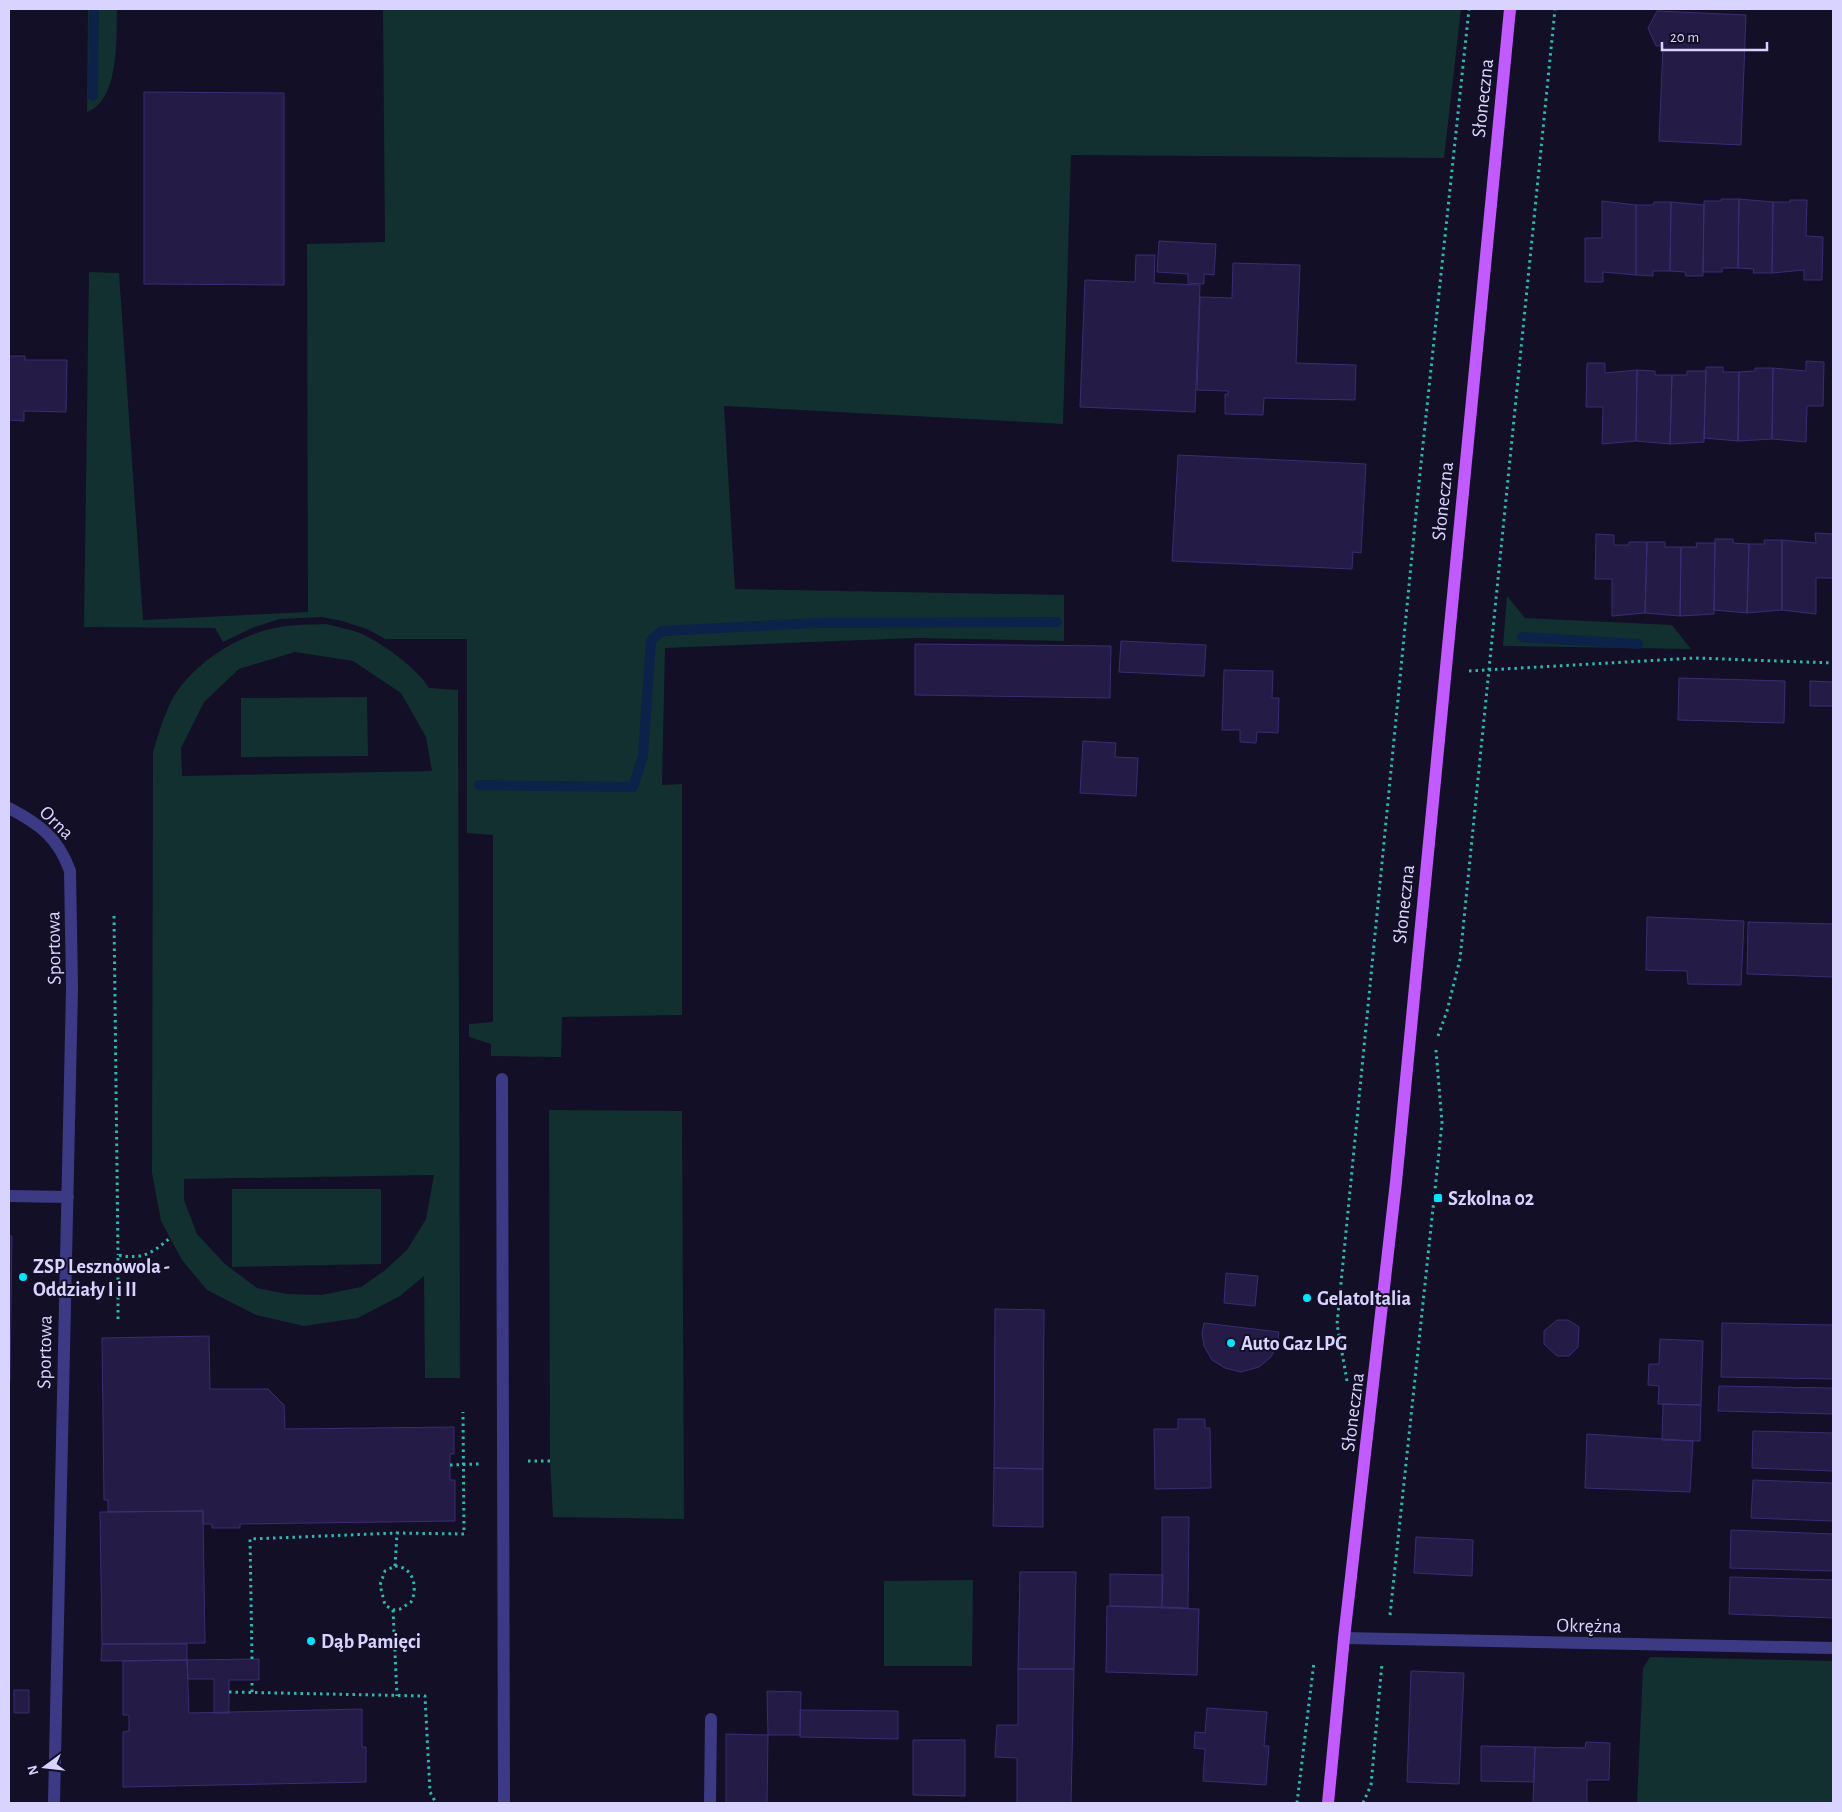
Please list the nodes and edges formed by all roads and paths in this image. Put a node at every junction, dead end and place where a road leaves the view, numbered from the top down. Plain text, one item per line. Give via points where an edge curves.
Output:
1 (1469, 9) edge
2 (1510, 9) edge
3 (1555, 9) edge
4 (1833, 664) edge
5 (1490, 671) junction
6 (1444, 672) junction
7 (9, 808) edge
8 (70, 871) joint
9 (114, 916) dead end
10 (502, 1079) dead end
11 (9, 1196) edge
12 (68, 1196) junction
13 (170, 1238) dead end
14 (118, 1255) junction
15 (118, 1319) dead end
16 (1347, 1382) dead end
17 (463, 1412) dead end
18 (472, 1464) dead end
19 (450, 1465) dead end
20 (463, 1465) junction
21 (397, 1533) junction
22 (396, 1566) junction
23 (393, 1610) junction
24 (1344, 1638) junction
25 (1385, 1640) junction
26 (1833, 1648) edge
27 (252, 1659) dead end
28 (252, 1680) dead end
29 (229, 1692) dead end
30 (252, 1692) junction
31 (397, 1696) junction
32 (711, 1719) dead end
33 (54, 1803) edge
34 (436, 1803) edge
35 (504, 1803) edge
36 (710, 1803) edge
37 (1328, 1803) edge
38 (1363, 1803) edge

1 - 16 path via 1337,1324
2 - 6 main road, Słoneczna
3 - 5 path
4 - 5 path via 1695,658
5 - 6 path
5 - 25 path via 1460,958 1447,1011 1438,1032 1436,1050 1442,1123 1394,1593
6 - 24 main road, Słoneczna via 1389,1251
7 - 8 street, Orna via 36,822 52,838 64,854
8 - 12 street, Sportowa via 72,988
9 - 14 path
10 - 35 street
11 - 12 street
12 - 33 street, Sportowa
13 - 14 path via 156,1250 134,1258
14 - 15 path
17 - 20 path
18 - 20 path
19 - 20 path
20 - 21 path via 464,1534
21 - 22 path
21 - 27 path via 250,1539
22 - 23 path via 385,1571 380,1585 385,1605
22 - 23 path via 409,1572 414,1590 411,1602
23 - 31 path
24 - 25 street, Okrężna
24 - 37 main road, Słoneczna
25 - 26 street, Okrężna
25 - 38 path via 1371,1784
28 - 30 path
29 - 30 path
30 - 31 path
31 - 34 path via 425,1696 430,1792
32 - 36 street

